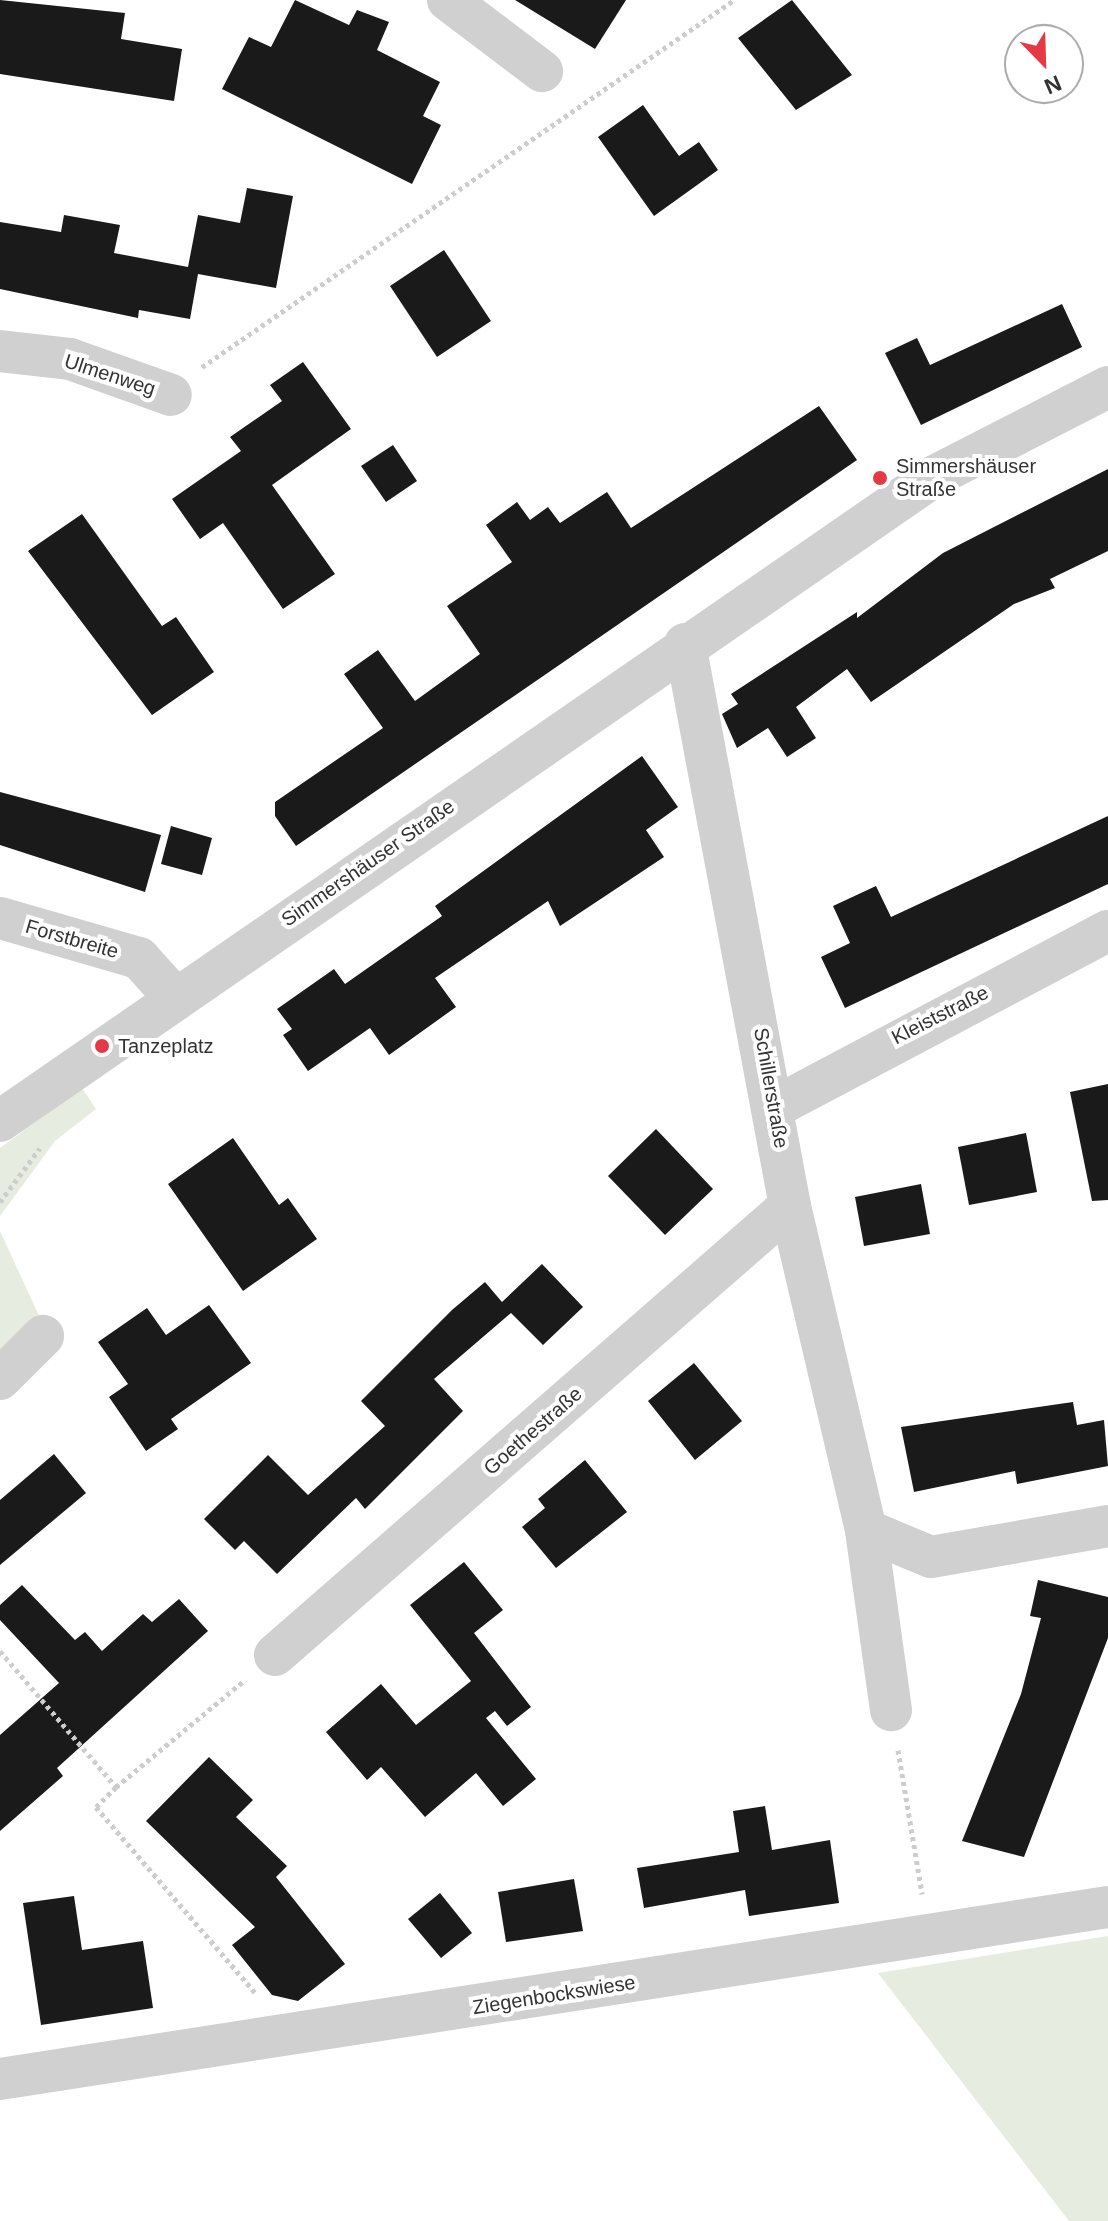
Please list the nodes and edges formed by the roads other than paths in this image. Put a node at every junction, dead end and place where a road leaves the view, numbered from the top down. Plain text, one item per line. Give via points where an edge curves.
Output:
1 (448, 0) edge
2 (542, 71) dead end
3 (0, 351) edge
4 (1108, 387) edge
5 (171, 395) road end
6 (685, 644) junction
7 (0, 918) edge
8 (1108, 931) edge
9 (175, 998) junction
10 (777, 1106) junction
11 (0, 1121) edge
12 (790, 1206) junction
13 (43, 1336) dead end
14 (0, 1379) edge
15 (1108, 1526) edge
16 (866, 1530) junction
17 (275, 1655) road end
18 (891, 1710) road end
19 (1108, 1907) edge
20 (0, 2079) edge

1 - 2 street
3 - 5 street, Ulmenweg via 70,359
4 - 6 street, Simmershäuser Straße via 933,477
6 - 9 street, Simmershäuser Straße
6 - 10 street, Schillerstraße
7 - 9 street, Forstbreite via 139,958
8 - 10 street, Kleiststraße
9 - 11 street, Simmershäuser Straße
10 - 12 street, Schillerstraße
12 - 16 street, Schillerstraße
12 - 17 street, Goethestraße
13 - 14 street
15 - 16 street via 931,1557
16 - 18 street, Schillerstraße
19 - 20 street, Ziegenbockswiese

